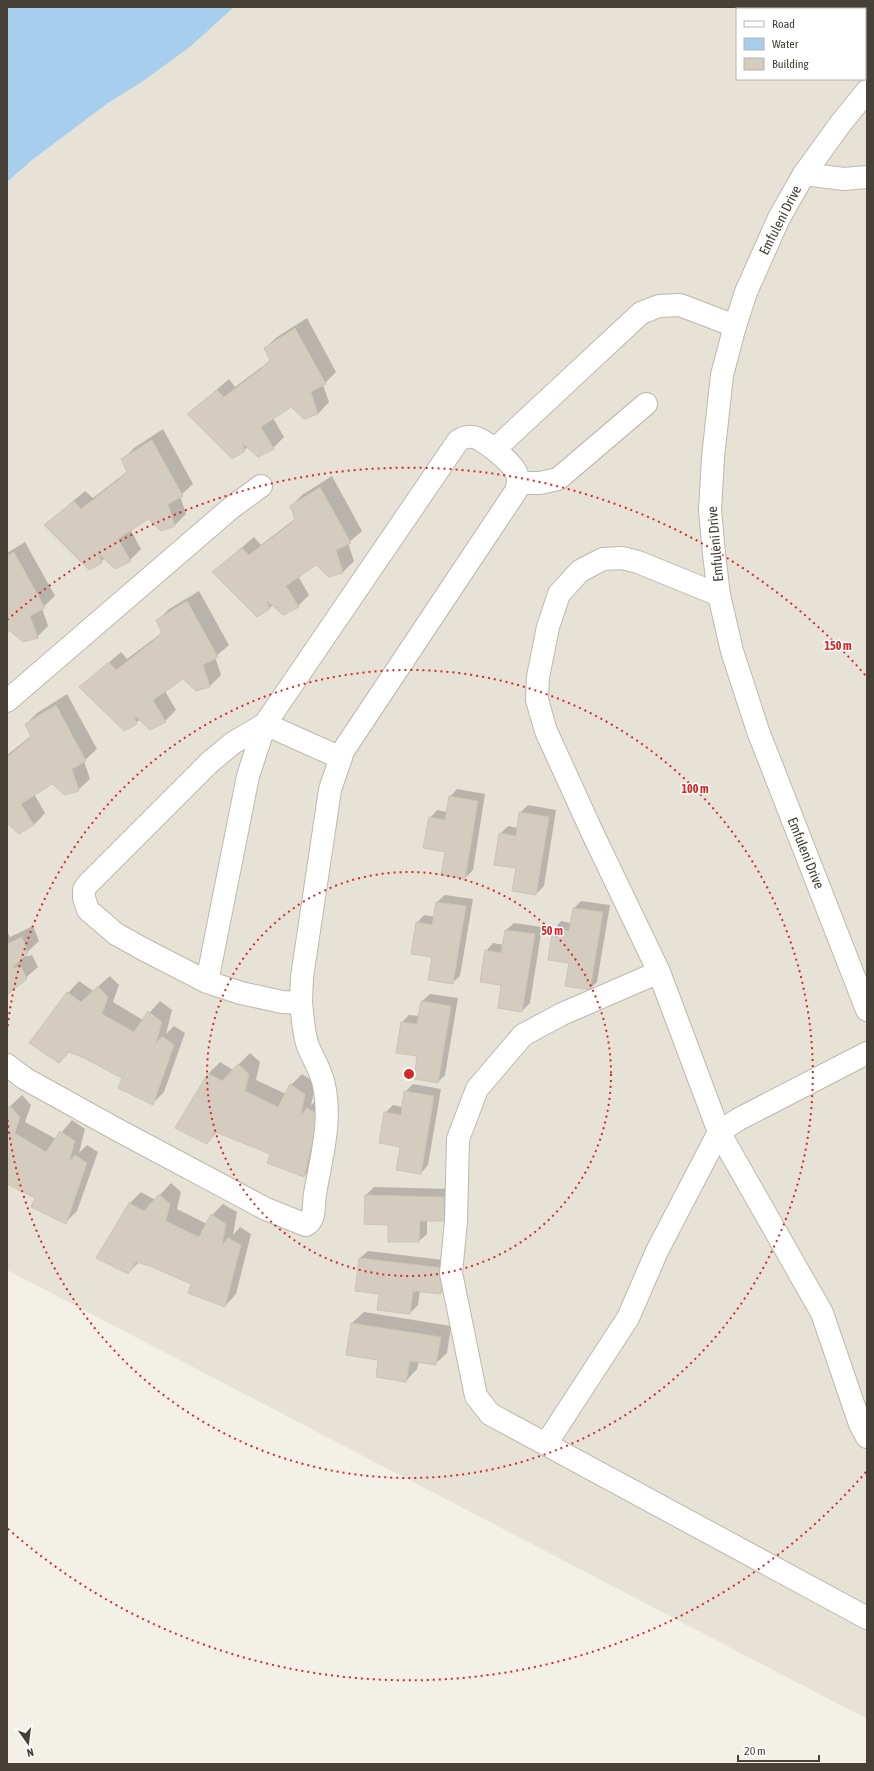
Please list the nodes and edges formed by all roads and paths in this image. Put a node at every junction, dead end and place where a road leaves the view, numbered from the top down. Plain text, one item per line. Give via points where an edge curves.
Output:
1 (867, 91) edge
2 (804, 174) junction
3 (867, 177) edge
4 (734, 326) junction
5 (646, 404) dead end
6 (495, 449) junction
7 (518, 483) junction
8 (261, 486) dead end
9 (719, 595) junction
10 (7, 701) edge
11 (265, 724) junction
12 (341, 758) junction
13 (659, 972) junction
14 (207, 982) junction
15 (301, 1003) junction
16 (867, 1010) edge
17 (867, 1053) edge
18 (7, 1065) edge
19 (719, 1132) junction
20 (867, 1437) edge
21 (546, 1444) junction
22 (867, 1618) edge

1 - 2 street, Emfuleni Drive
2 - 3 street via 844,179
2 - 4 street, Emfuleni Drive via 761,256
4 - 6 street via 680,305 660,306 641,313
4 - 9 street, Emfuleni Drive via 722,374 712,472 710,510
5 - 7 street via 558,479 540,484
6 - 7 street via 516,472
6 - 11 street via 474,436 458,441
7 - 12 street via 516,491 352,737
8 - 10 street via 231,508
9 - 13 street via 638,562 622,558 603,559 580,571 559,594 548,627 538,677 537,700 546,731
9 - 16 street, Emfuleni Drive via 732,651 758,731
11 - 12 street
11 - 14 street via 248,776
11 - 14 street via 233,743 210,762 84,890 88,910 116,934
12 - 15 street via 330,790 302,977
13 - 19 street
13 - 21 street via 562,1014 523,1035 477,1088 458,1139 456,1221 451,1273 476,1396 490,1414
14 - 15 street via 241,993 282,1002
15 - 18 street via 307,1045 318,1065 324,1085 327,1111 326,1136 312,1217 306,1226 266,1209 130,1136 24,1078
17 - 19 street
19 - 20 street via 822,1313 860,1424
19 - 21 street via 657,1250 628,1318
21 - 22 street

